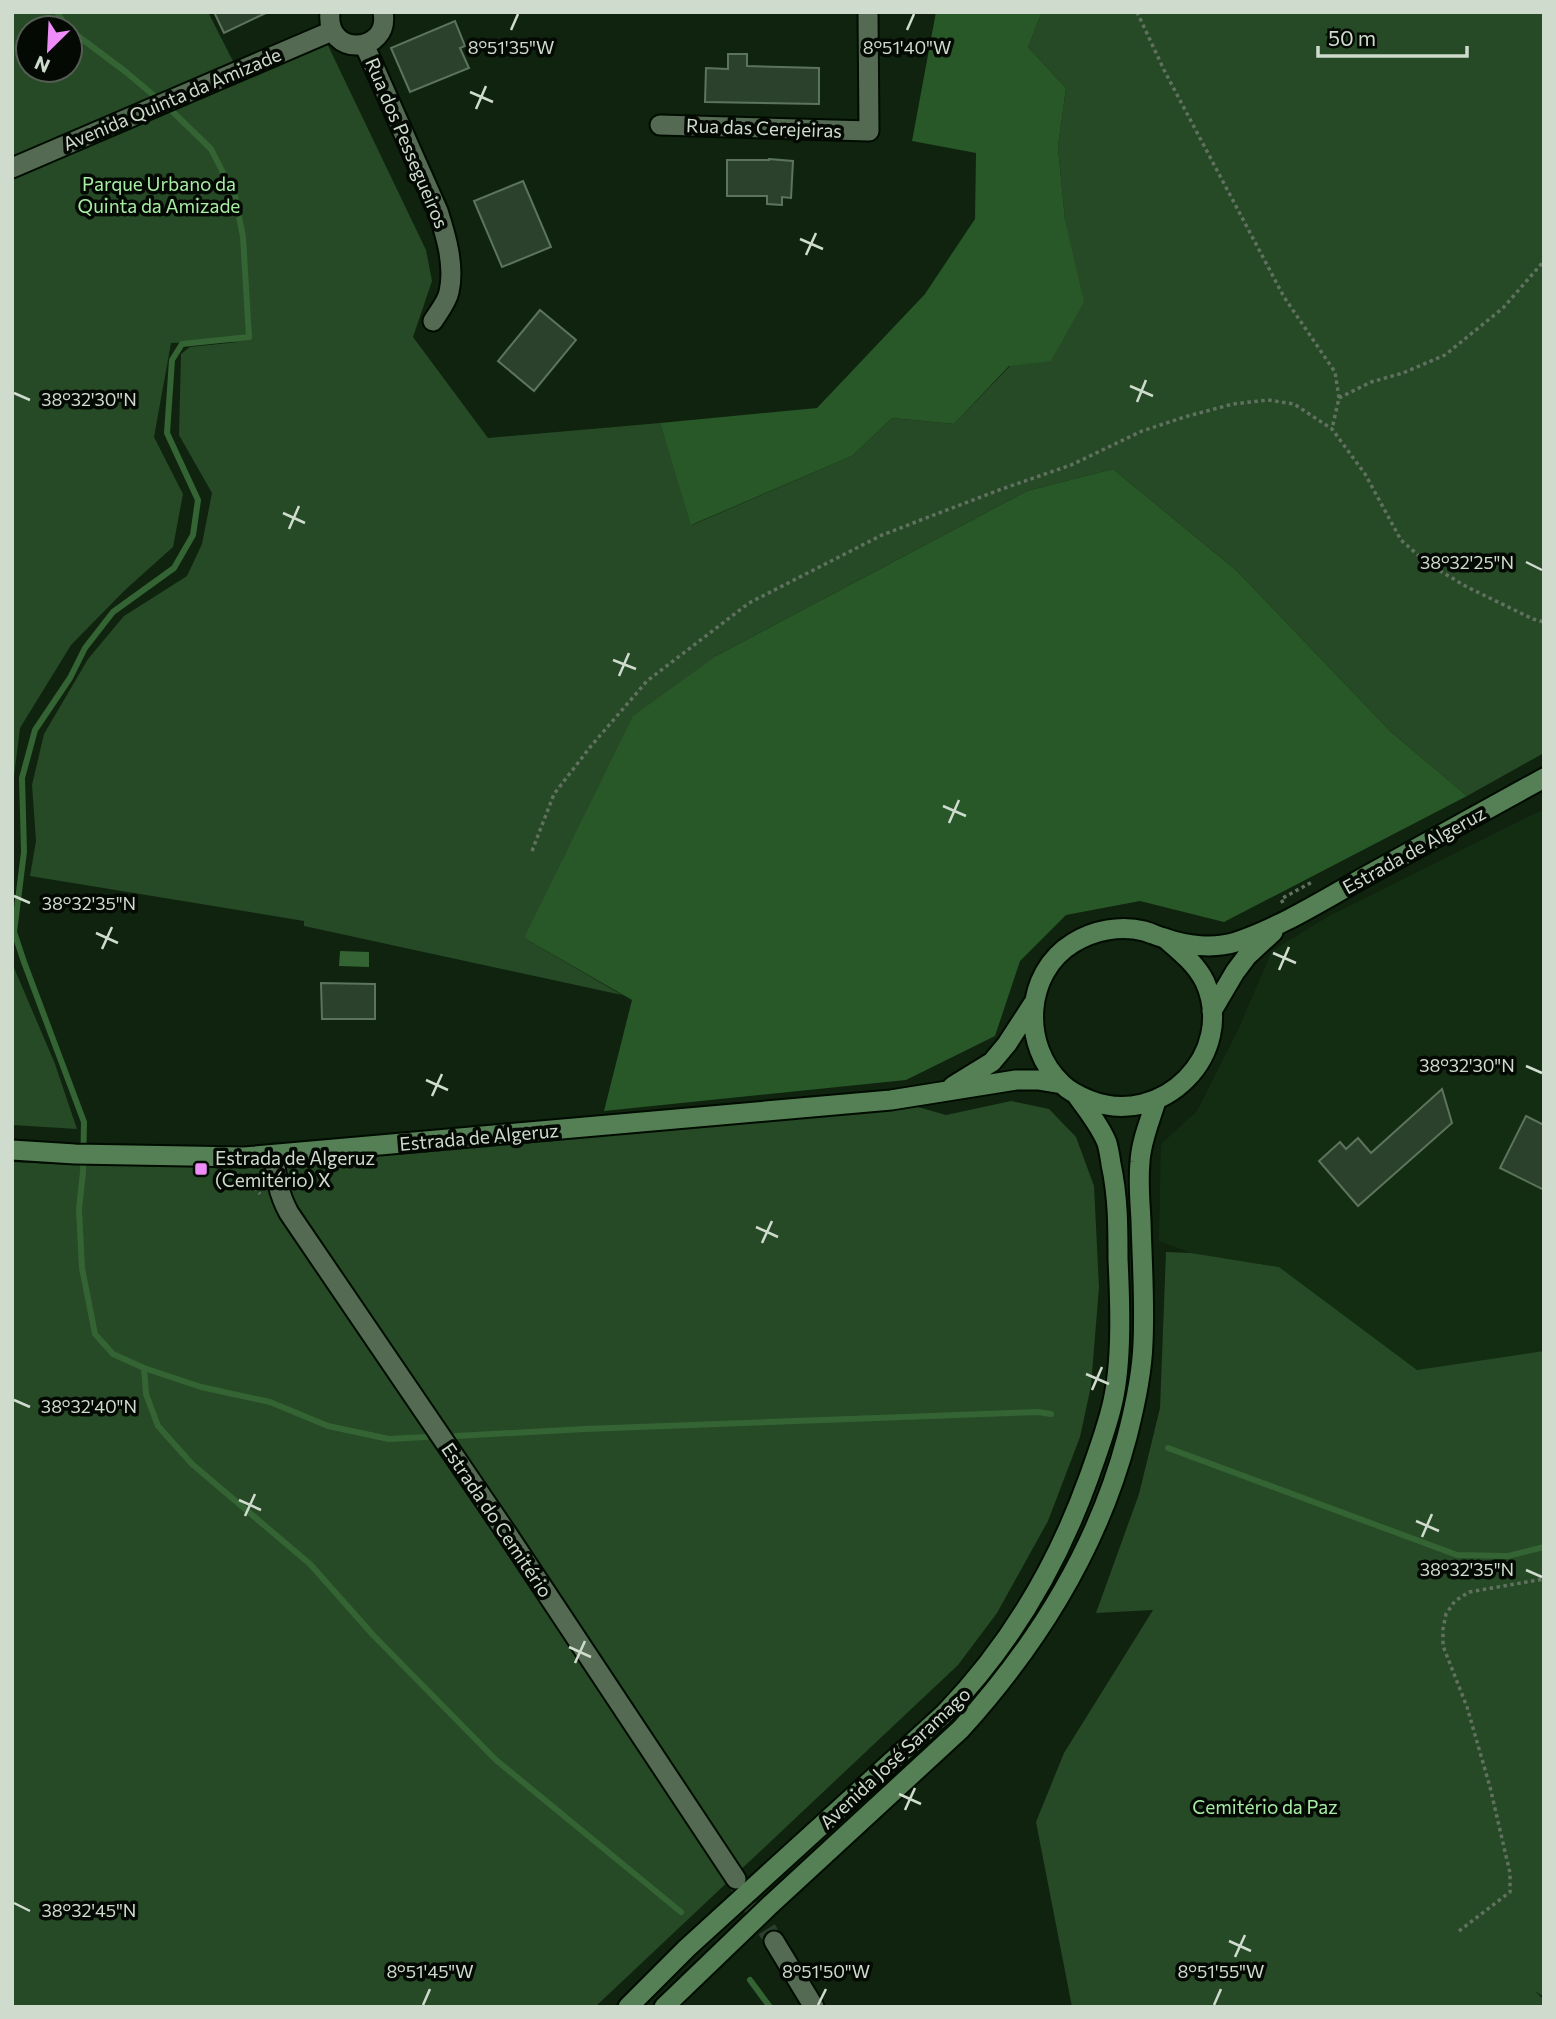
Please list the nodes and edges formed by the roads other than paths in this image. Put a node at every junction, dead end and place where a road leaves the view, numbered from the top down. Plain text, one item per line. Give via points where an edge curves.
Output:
1 (383, 12) edge
2 (868, 12) edge
3 (331, 22) edge
4 (364, 44) junction
5 (660, 125) dead end
6 (12, 168) edge
7 (433, 321) dead end
8 (1544, 778) edge
9 (1284, 922) junction
10 (1166, 939) junction
11 (1034, 1003) junction
12 (1212, 1011) junction
13 (1069, 1089) junction
14 (944, 1091) junction
15 (1156, 1101) junction
16 (12, 1150) edge
17 (274, 1155) junction
18 (736, 1880) tunnel mouth
19 (774, 1941) tunnel mouth
20 (628, 2007) edge
21 (664, 2007) edge
22 (814, 2007) edge

1 - 4 street via 378,37
2 - 5 street, Rua das Cerejeiras via 869,131
3 - 4 street, Avenida Quinta da Amizade via 339,39 348,45
3 - 6 street, Avenida Quinta da Amizade via 188,93
4 - 7 street, Rua dos Pessegueiros via 447,238 449,294
8 - 9 main road, Estrada de Algeruz
9 - 10 main road, Estrada de Algeruz via 1222,945
9 - 12 main road, Estrada de Algeruz via 1247,956
10 - 11 main road, Estrada de Algeruz via 1143,930 1094,932 1054,959
10 - 12 main road, Estrada de Algeruz via 1200,974
11 - 13 main road, Estrada de Algeruz via 1038,1047 1048,1067
11 - 14 main road, Estrada de Algeruz via 992,1062
12 - 15 main road, Estrada de Algeruz via 1210,1039 1199,1065 1181,1086
13 - 14 main road, Estrada de Algeruz via 1038,1080 1016,1080
13 - 15 main road, Estrada de Algeruz via 1101,1105 1129,1107
13 - 20 main road, Avenida José Saramago via 1107,1144 1117,1191 1119,1336 1114,1396 1067,1533 1020,1620 972,1685
14 - 17 main road, Estrada de Algeruz via 891,1100
15 - 21 main road, Avenida José Saramago via 1140,1161 1144,1302 1137,1399 1112,1489 1067,1585 1014,1664 961,1729
16 - 17 main road, Estrada de Algeruz via 228,1158
17 - 18 street, Estrada do Cemitério via 278,1189 289,1213
19 - 22 street

